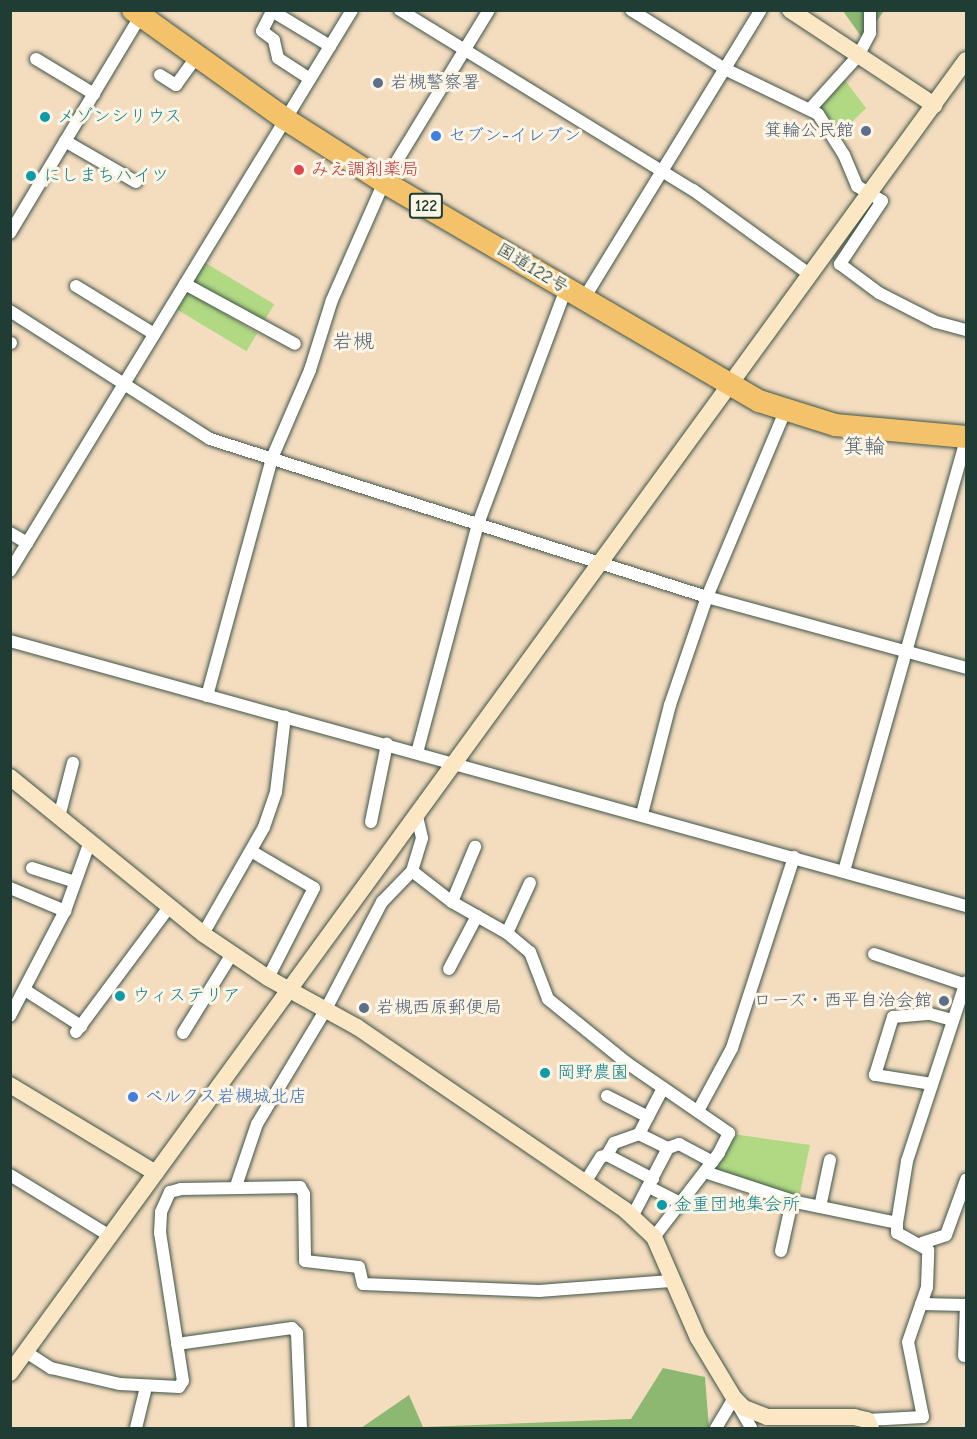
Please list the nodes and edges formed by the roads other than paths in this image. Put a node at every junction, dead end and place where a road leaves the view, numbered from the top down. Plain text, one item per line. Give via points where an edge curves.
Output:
1 (352, 10) edge
2 (400, 10) edge
3 (489, 10) edge
4 (631, 10) edge
5 (760, 10) edge
6 (790, 10) edge
7 (870, 10) edge
8 (139, 12) edge
9 (330, 46) junction
10 (465, 50) junction
11 (858, 56) junction
12 (196, 57) junction
13 (36, 59) dead end
14 (966, 60) edge
15 (725, 69) junction
16 (160, 75) dead end
17 (310, 79) junction
18 (94, 94) junction
19 (934, 105) junction
20 (812, 108) junction
21 (285, 119) junction
22 (65, 141) junction
23 (663, 172) junction
24 (136, 182) dead end
25 (384, 182) junction
26 (869, 194) junction
27 (10, 232) edge
28 (809, 274) junction
29 (185, 284) junction
30 (76, 286) dead end
31 (574, 294) junction
32 (10, 311) edge
33 (966, 330) edge
34 (154, 334) junction
35 (295, 345) dead end
36 (124, 381) junction
37 (730, 385) junction
38 (785, 411) junction
39 (966, 439) edge
40 (272, 458) junction
41 (478, 524) junction
42 (10, 533) edge
43 (27, 543) junction
44 (601, 563) junction
45 (10, 571) edge
46 (707, 597) junction
47 (10, 640) edge
48 (905, 651) junction
49 (966, 669) edge
50 (207, 696) junction
51 (285, 717) junction
52 (387, 744) junction
53 (417, 753) junction
54 (73, 763) dead end
55 (456, 763) junction
56 (11, 778) edge
57 (642, 814) junction
58 (417, 816) junction
59 (59, 817) junction
60 (371, 822) dead end
61 (89, 843) junction
62 (475, 847) dead end
63 (251, 851) junction
64 (794, 857) junction
65 (32, 868) dead end
66 (412, 871) junction
67 (843, 871) junction
68 (75, 882) junction
69 (530, 883) dead end
70 (10, 888) edge
71 (452, 902) junction
72 (170, 906) junction
73 (966, 906) edge
74 (65, 911) junction
75 (477, 916) junction
76 (507, 933) junction
77 (203, 934) junction
78 (232, 954) junction
79 (874, 954) dead end
80 (450, 969) dead end
81 (268, 978) junction
82 (966, 984) edge
83 (25, 990) junction
84 (289, 990) junction
85 (326, 1009) junction
86 (10, 1016) edge
87 (952, 1020) junction
88 (183, 1033) dead end
89 (932, 1084) junction
90 (10, 1085) edge
91 (663, 1088) junction
92 (607, 1096) dead end
93 (698, 1111) junction
94 (648, 1117) junction
95 (639, 1134) junction
96 (668, 1148) junction
97 (607, 1155) junction
98 (830, 1160) dead end
99 (709, 1167) junction
100 (10, 1175) edge
101 (153, 1177) junction
102 (966, 1180) edge
103 (651, 1183) junction
104 (584, 1184) junction
105 (236, 1186) junction
106 (170, 1192) junction
107 (792, 1201) junction
108 (681, 1203) junction
109 (820, 1207) junction
110 (632, 1217) junction
111 (897, 1223) junction
112 (110, 1236) junction
113 (654, 1237) junction
114 (922, 1243) junction
115 (781, 1251) dead end
116 (671, 1281) junction
117 (921, 1304) junction
118 (177, 1344) junction
119 (964, 1356) dead end
120 (17, 1360) edge
121 (146, 1387) junction
122 (734, 1398) junction
123 (869, 1424) edge
124 (136, 1428) edge
125 (302, 1428) edge
126 (716, 1428) edge
127 (751, 1428) edge

1 - 9 street
2 - 10 street
3 - 10 street
4 - 15 street
5 - 15 street
6 - 11 street
7 - 11 street via 870,33
8 - 12 highway, 国道122号 / 122
8 - 18 street
9 - 17 street
9 - 17 street via 272,11 262,31 274,39 278,58
10 - 23 street
10 - 25 street
11 - 19 street
11 - 20 street
12 - 16 street via 176,85
12 - 21 highway, 国道122号 / 122
13 - 18 street
14 - 19 street
15 - 20 street
15 - 23 street
17 - 21 street
18 - 22 street
19 - 26 street
20 - 26 street via 844,155 857,186
21 - 25 highway, 国道122号 / 122
21 - 29 street
22 - 24 street
22 - 27 street
23 - 28 street
23 - 31 street
25 - 31 highway, 国道122号 / 122
25 - 40 street via 332,300 310,370
26 - 28 street
26 - 33 street via 882,201 840,264 879,293 936,322
28 - 37 street
29 - 34 street
29 - 35 street
30 - 34 street
31 - 37 highway, 国道122号 / 122
31 - 41 street
32 - 36 street
34 - 36 street
36 - 40 street via 182,424 210,439
36 - 43 street
37 - 38 highway, 国道122号 / 122
37 - 44 street
38 - 39 highway, 国道122号 / 122 via 843,426
38 - 46 street
39 - 48 street
40 - 41 street
40 - 50 street
41 - 44 street
41 - 53 street
42 - 43 street
43 - 45 street
44 - 46 street
44 - 55 street
46 - 48 street
46 - 57 street via 670,705
47 - 50 street
48 - 49 street
48 - 67 street
50 - 51 street
51 - 52 street
51 - 63 street via 276,792
52 - 53 street
52 - 60 street
53 - 55 street
54 - 59 street
55 - 57 street
55 - 58 street
56 - 59 street
57 - 64 street
58 - 66 street via 422,838
58 - 84 street
59 - 61 street
61 - 68 street
61 - 72 street
62 - 71 street
63 - 77 street
63 - 81 street via 315,888
64 - 67 street
64 - 93 street via 732,1048
65 - 68 street
66 - 71 street
66 - 85 street via 382,902
67 - 73 street
68 - 74 street
69 - 76 street
70 - 74 street
71 - 75 street
72 - 77 street
72 - 83 street via 79,1029
74 - 83 street
75 - 76 street
75 - 80 street
76 - 91 street via 530,952 548,999
77 - 78 street
78 - 81 street
78 - 88 street
79 - 82 street
81 - 84 street
82 - 87 street
83 - 86 street
84 - 85 street
84 - 101 street
85 - 104 street
85 - 105 street via 256,1124
87 - 89 street
87 - 89 street via 930,1014 892,1017 875,1074
89 - 111 street via 907,1161
90 - 101 street
91 - 93 street
91 - 94 street
92 - 94 street
93 - 99 street via 729,1132
94 - 95 street
95 - 96 street
95 - 97 street via 614,1143
96 - 99 street via 679,1144
96 - 103 street
97 - 103 street
97 - 104 street via 601,1156
98 - 109 street
99 - 107 street
99 - 108 street
100 - 112 street
101 - 106 street
101 - 112 street
102 - 114 street via 946,1235
103 - 108 street
103 - 110 street
104 - 110 street
105 - 106 street
105 - 116 street via 300,1187 304,1194 305,1261 359,1267 363,1284 539,1291
106 - 118 street via 161,1212 160,1233
107 - 109 street
107 - 115 street
108 - 113 street
109 - 111 street
110 - 113 street
111 - 114 street via 897,1233
112 - 120 street
113 - 116 street
114 - 117 street via 928,1250 928,1259 927,1287
116 - 122 street
117 - 119 street via 966,1305
117 - 123 street via 908,1342 923,1417
118 - 121 street via 183,1381 179,1387
118 - 125 street via 292,1328 297,1333
120 - 121 street
121 - 124 street
122 - 123 street via 744,1408 768,1417
122 - 126 street
122 - 127 street

